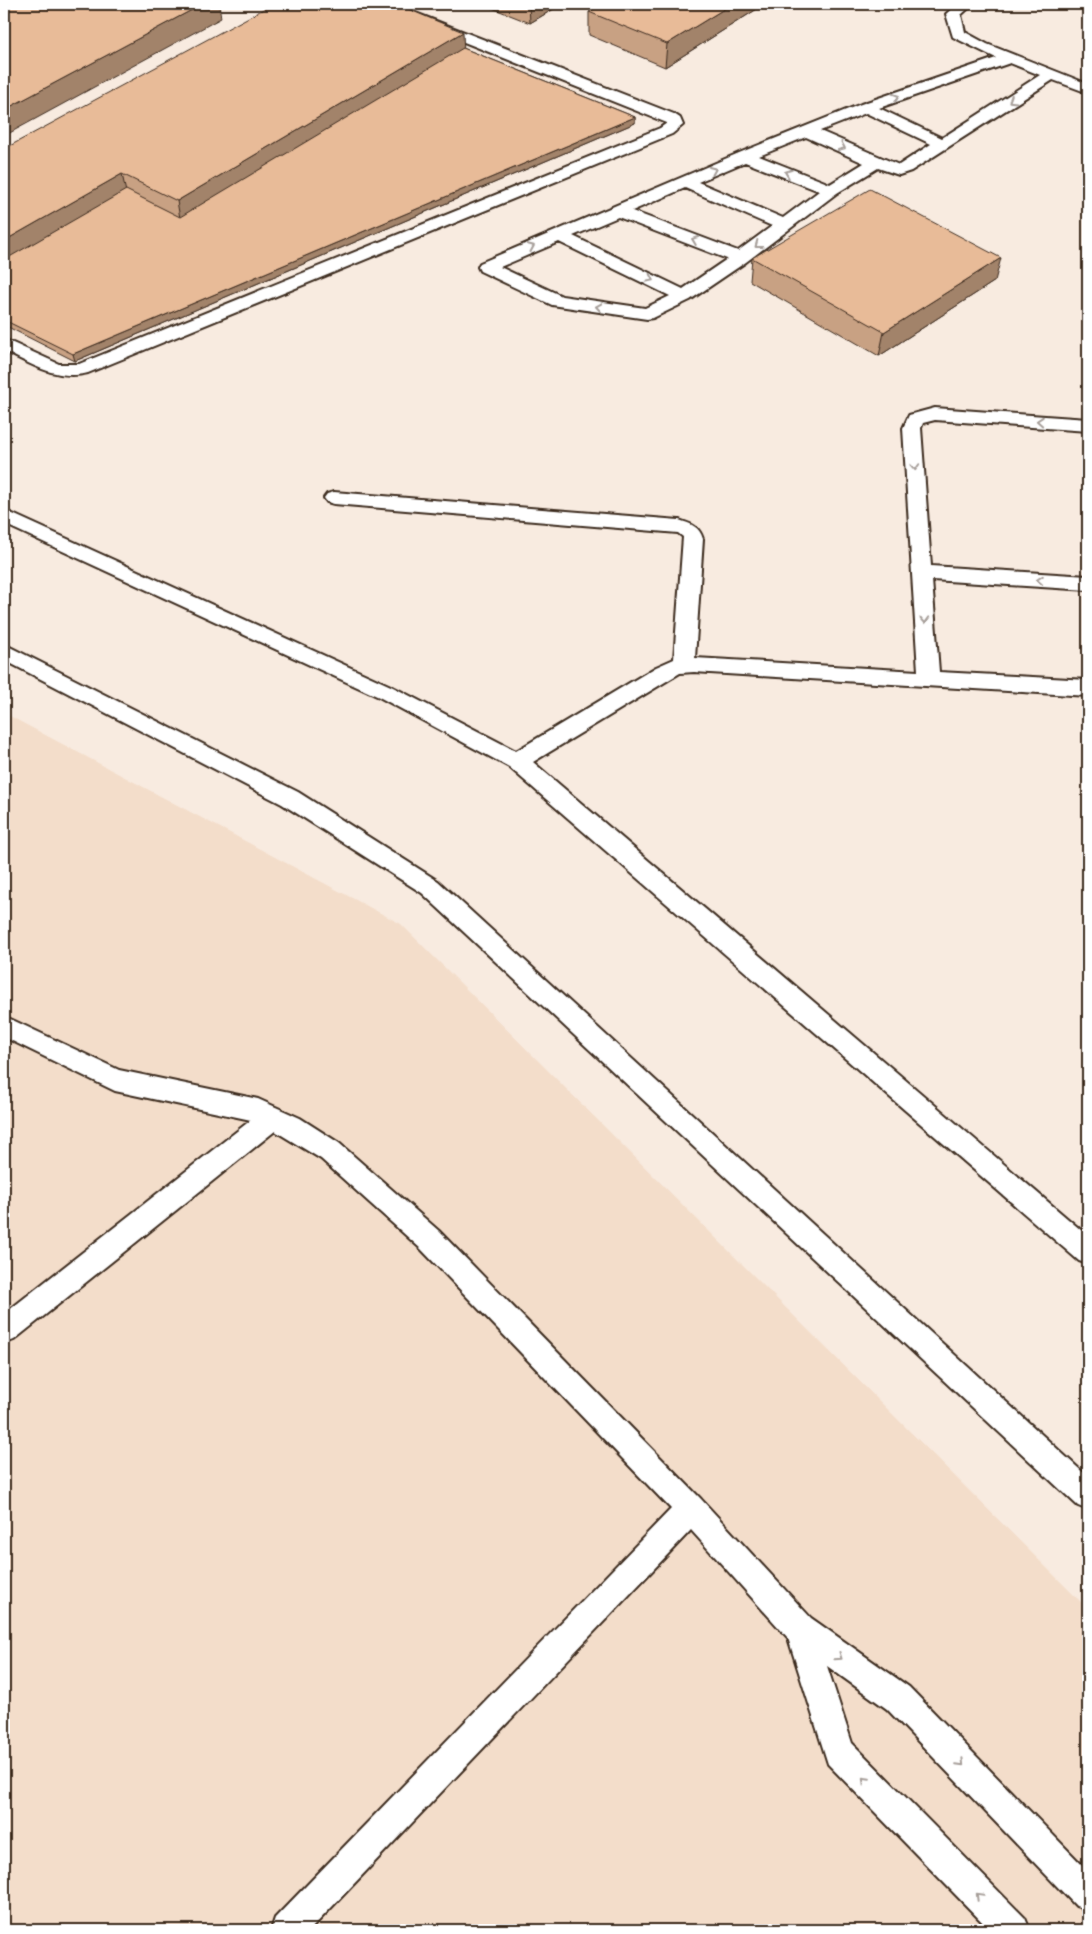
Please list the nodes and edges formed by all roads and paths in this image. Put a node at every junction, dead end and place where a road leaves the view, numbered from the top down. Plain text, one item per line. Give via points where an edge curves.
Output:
1 (381, 4) edge
2 (966, 4) edge
3 (1011, 58) junction
4 (1053, 74) junction
5 (1088, 89) edge
6 (866, 107) junction
7 (808, 132) junction
8 (943, 144) junction
9 (745, 156) junction
10 (876, 162) junction
11 (686, 182) junction
12 (831, 190) junction
13 (618, 211) junction
14 (784, 225) junction
15 (559, 235) junction
16 (740, 258) junction
17 (684, 296) junction
18 (9, 350) edge
19 (1088, 425) edge
20 (334, 498) dead end
21 (4, 516) edge
22 (922, 572) junction
23 (1088, 583) edge
24 (4, 651) edge
25 (684, 665) junction
26 (929, 678) junction
27 (1088, 688) edge
28 (517, 761) junction
29 (4, 1026) edge
30 (272, 1118) junction
31 (1088, 1252) edge
32 (4, 1331) edge
33 (1088, 1496) edge
34 (692, 1509) junction
35 (800, 1629) junction
36 (1088, 1894) edge
37 (287, 1930) edge
38 (1013, 1930) edge

1 - 18 lane via 669,117 675,125 82,369 54,368
2 - 3 lane via 953,14 958,34
3 - 4 lane
6 -> 3 lane
4 - 5 lane
4 -> 8 lane
6 - 7 lane
6 - 8 lane
7 - 9 lane
7 -> 10 lane
8 - 10 lane via 899,170
11 -> 9 lane
12 -> 9 lane
10 - 12 lane
11 - 13 lane
11 - 14 lane
12 - 14 lane
13 - 15 lane
16 -> 13 lane
14 -> 16 lane
15 -> 17 lane
17 -> 15 lane via 647,314 558,301 486,267
16 - 17 lane
19 -> 22 lane via 934,414 916,419 912,428
20 - 25 lane via 687,530 693,539
21 - 28 lane via 386,692
23 -> 22 lane
22 -> 26 lane
24 - 33 lane via 290,798 430,887
25 - 26 lane
25 - 28 lane via 662,672
26 - 27 lane
28 - 31 lane
29 - 30 lane via 115,1080 249,1107
30 - 32 lane
30 - 34 lane via 330,1151 430,1240
34 - 35 lane
34 - 37 lane
35 -> 36 lane via 898,1698
38 -> 35 lane via 839,1754

